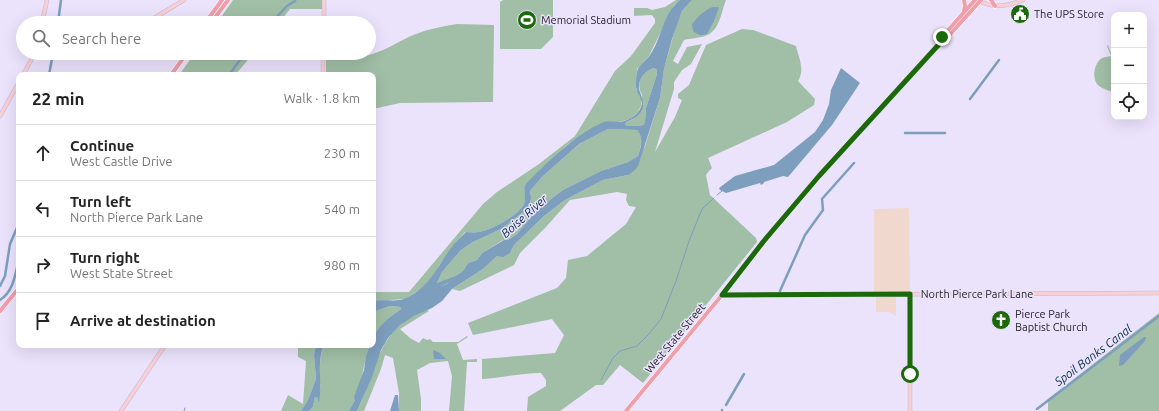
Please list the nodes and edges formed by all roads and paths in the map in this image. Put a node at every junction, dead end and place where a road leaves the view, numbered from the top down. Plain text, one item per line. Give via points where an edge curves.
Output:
1 (47, 0) edge
2 (184, 0) edge
3 (222, 0) edge
4 (228, 0) edge
5 (324, 0) edge
6 (964, 0) edge
7 (975, 0) edge
8 (979, 0) edge
9 (991, 0) edge
10 (1023, 0) edge
11 (995, 6) junction
12 (964, 12) junction
13 (44, 16) edge
14 (158, 16) edge
15 (210, 16) edge
16 (216, 16) edge
17 (324, 16) edge
18 (942, 41) junction
19 (31, 60) edge
20 (182, 60) edge
21 (324, 60) edge
22 (25, 72) edge
23 (173, 72) edge
24 (323, 72) edge
25 (16, 87) edge
26 (0, 116) edge
27 (16, 292) edge
28 (910, 294) junction
29 (1159, 294) edge
30 (722, 295) junction
31 (0, 311) edge
32 (163, 348) edge
33 (120, 411) edge
34 (626, 411) edge
35 (910, 411) edge

1 - 13 street
2 - 14 street
3 - 15 main road
4 - 16 main road
5 - 17 street
6 - 12 main road
7 - 12 main road, West State Street
8 - 11 street
8 - 18 main road, West State Street
9 - 11 main road
10 - 11 street via 1004,7
12 - 18 main road, West State Street via 942,37
18 - 30 main road, West State Street via 814,182
19 - 22 street
20 - 23 main road
21 - 24 street
25 - 26 street
27 - 31 main road
28 - 29 street, North Pierce Park Lane
28 - 30 street, North Pierce Park Lane
28 - 35 street
30 - 34 main road, West State Street
32 - 33 street

